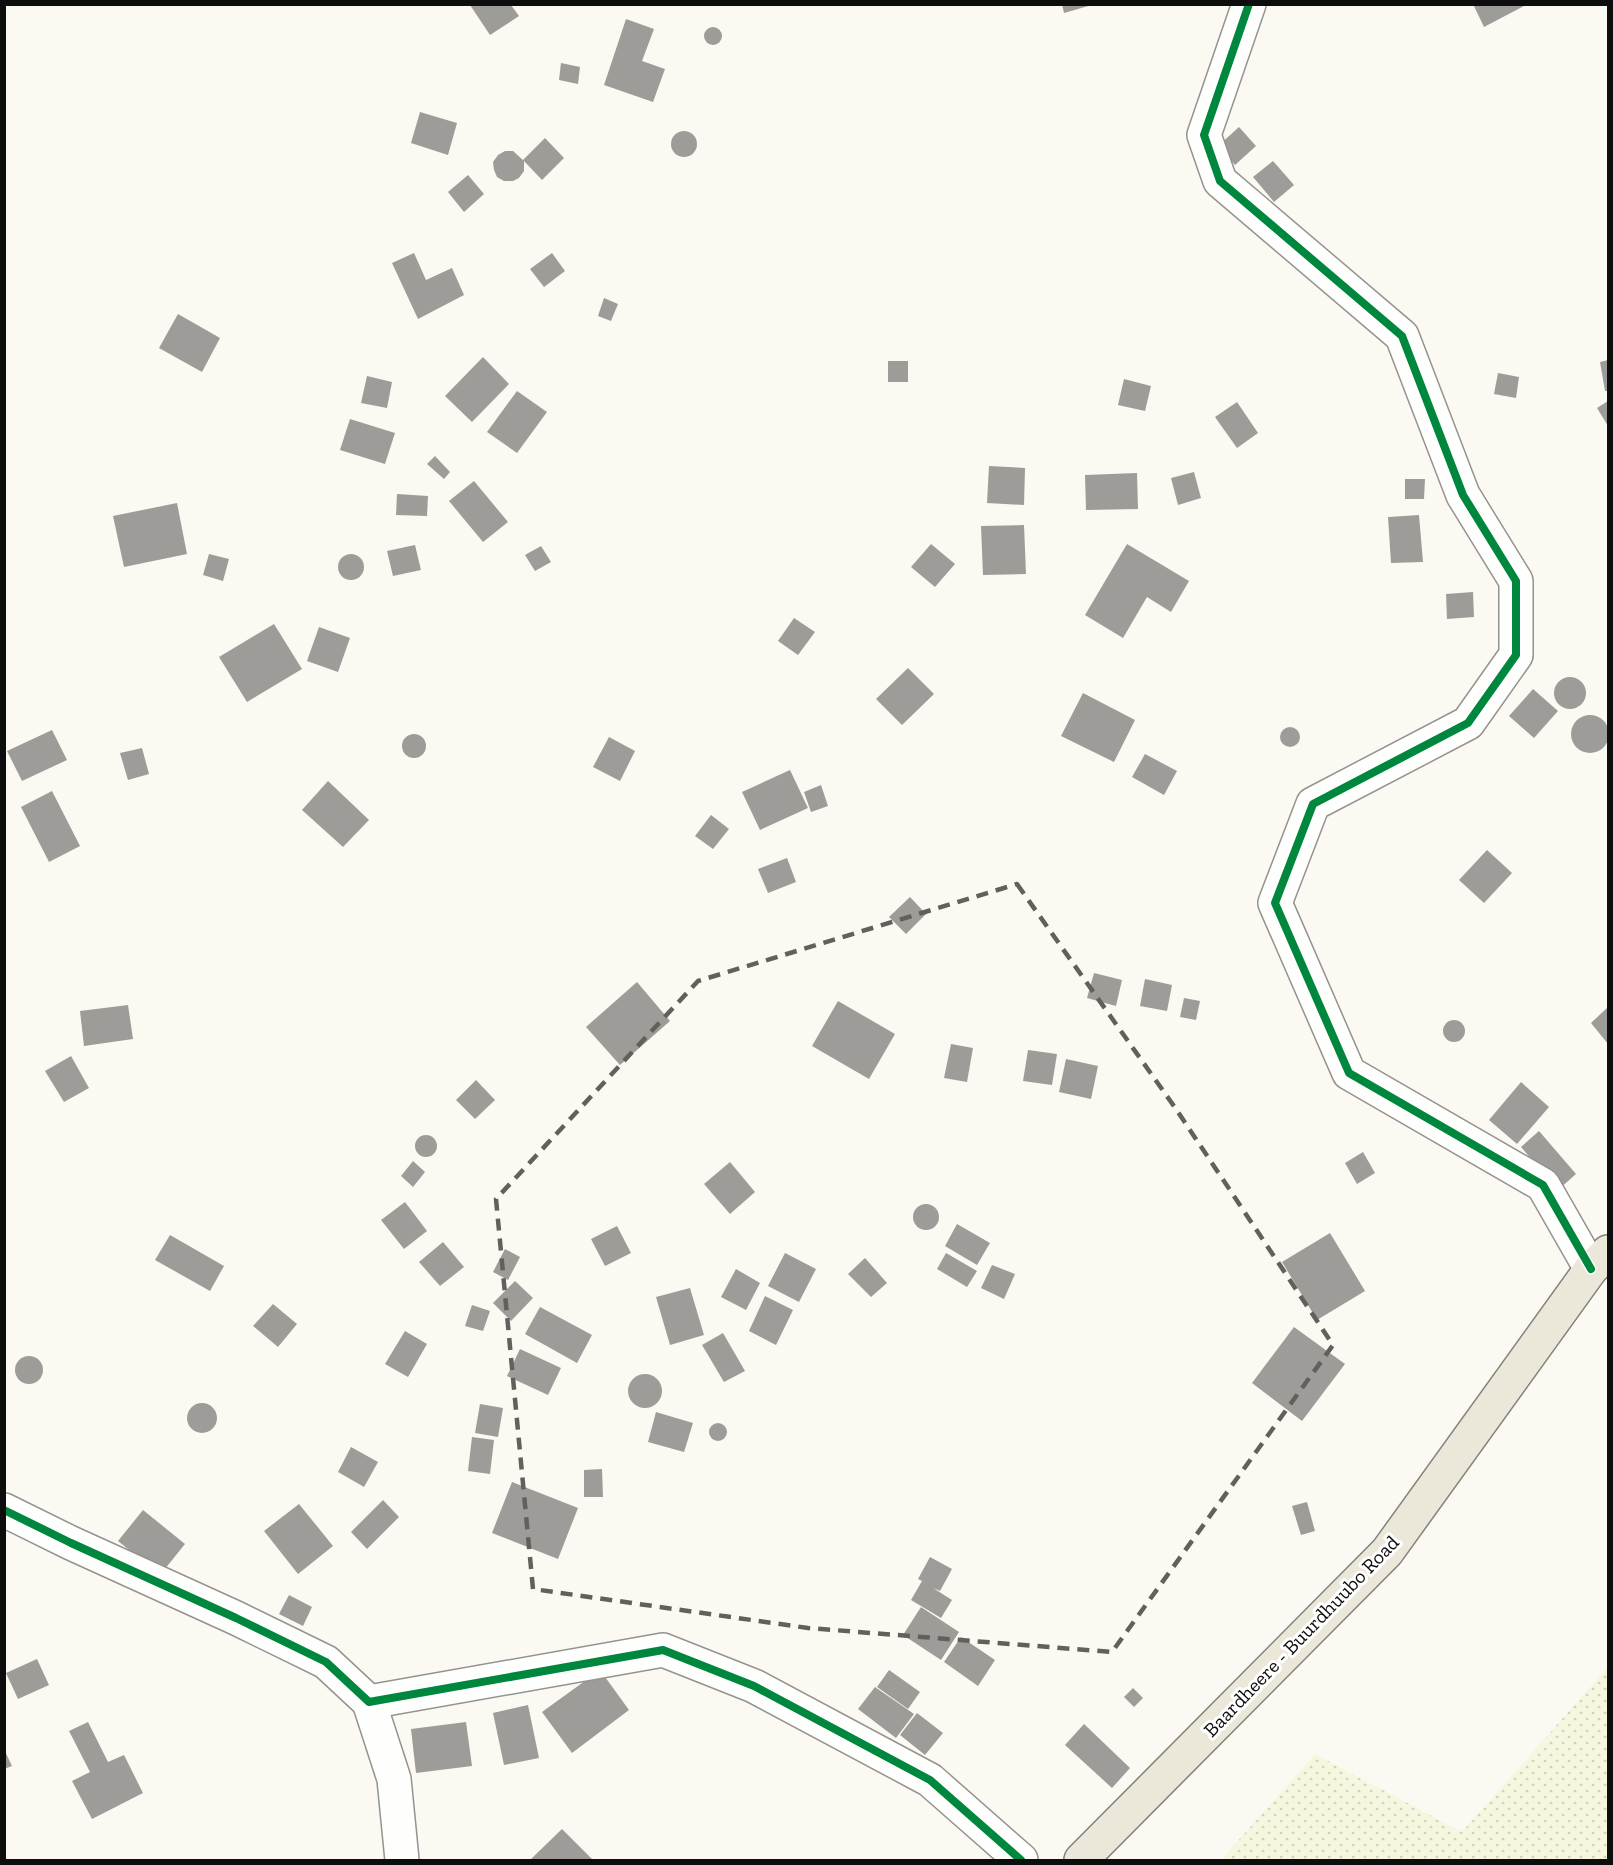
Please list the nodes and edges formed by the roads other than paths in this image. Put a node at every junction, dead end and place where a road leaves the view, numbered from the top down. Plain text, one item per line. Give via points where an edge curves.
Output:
1 (1249, 4) edge
2 (1600, 1260) edge
3 (4, 1510) edge
4 (369, 1701) junction
5 (402, 1860) edge
6 (1021, 1860) edge
7 (1081, 1860) edge

1 - 2 street via 1204,135 1220,181 1402,336 1463,495 1516,581 1516,655 1468,723 1313,804 1275,903 1349,1073 1543,1185
2 - 7 main road, Baardheere - Buurdhuubo Road via 1387,1552
3 - 4 street via 326,1662
4 - 5 street via 394,1779
4 - 6 street via 663,1650 754,1686 930,1780

